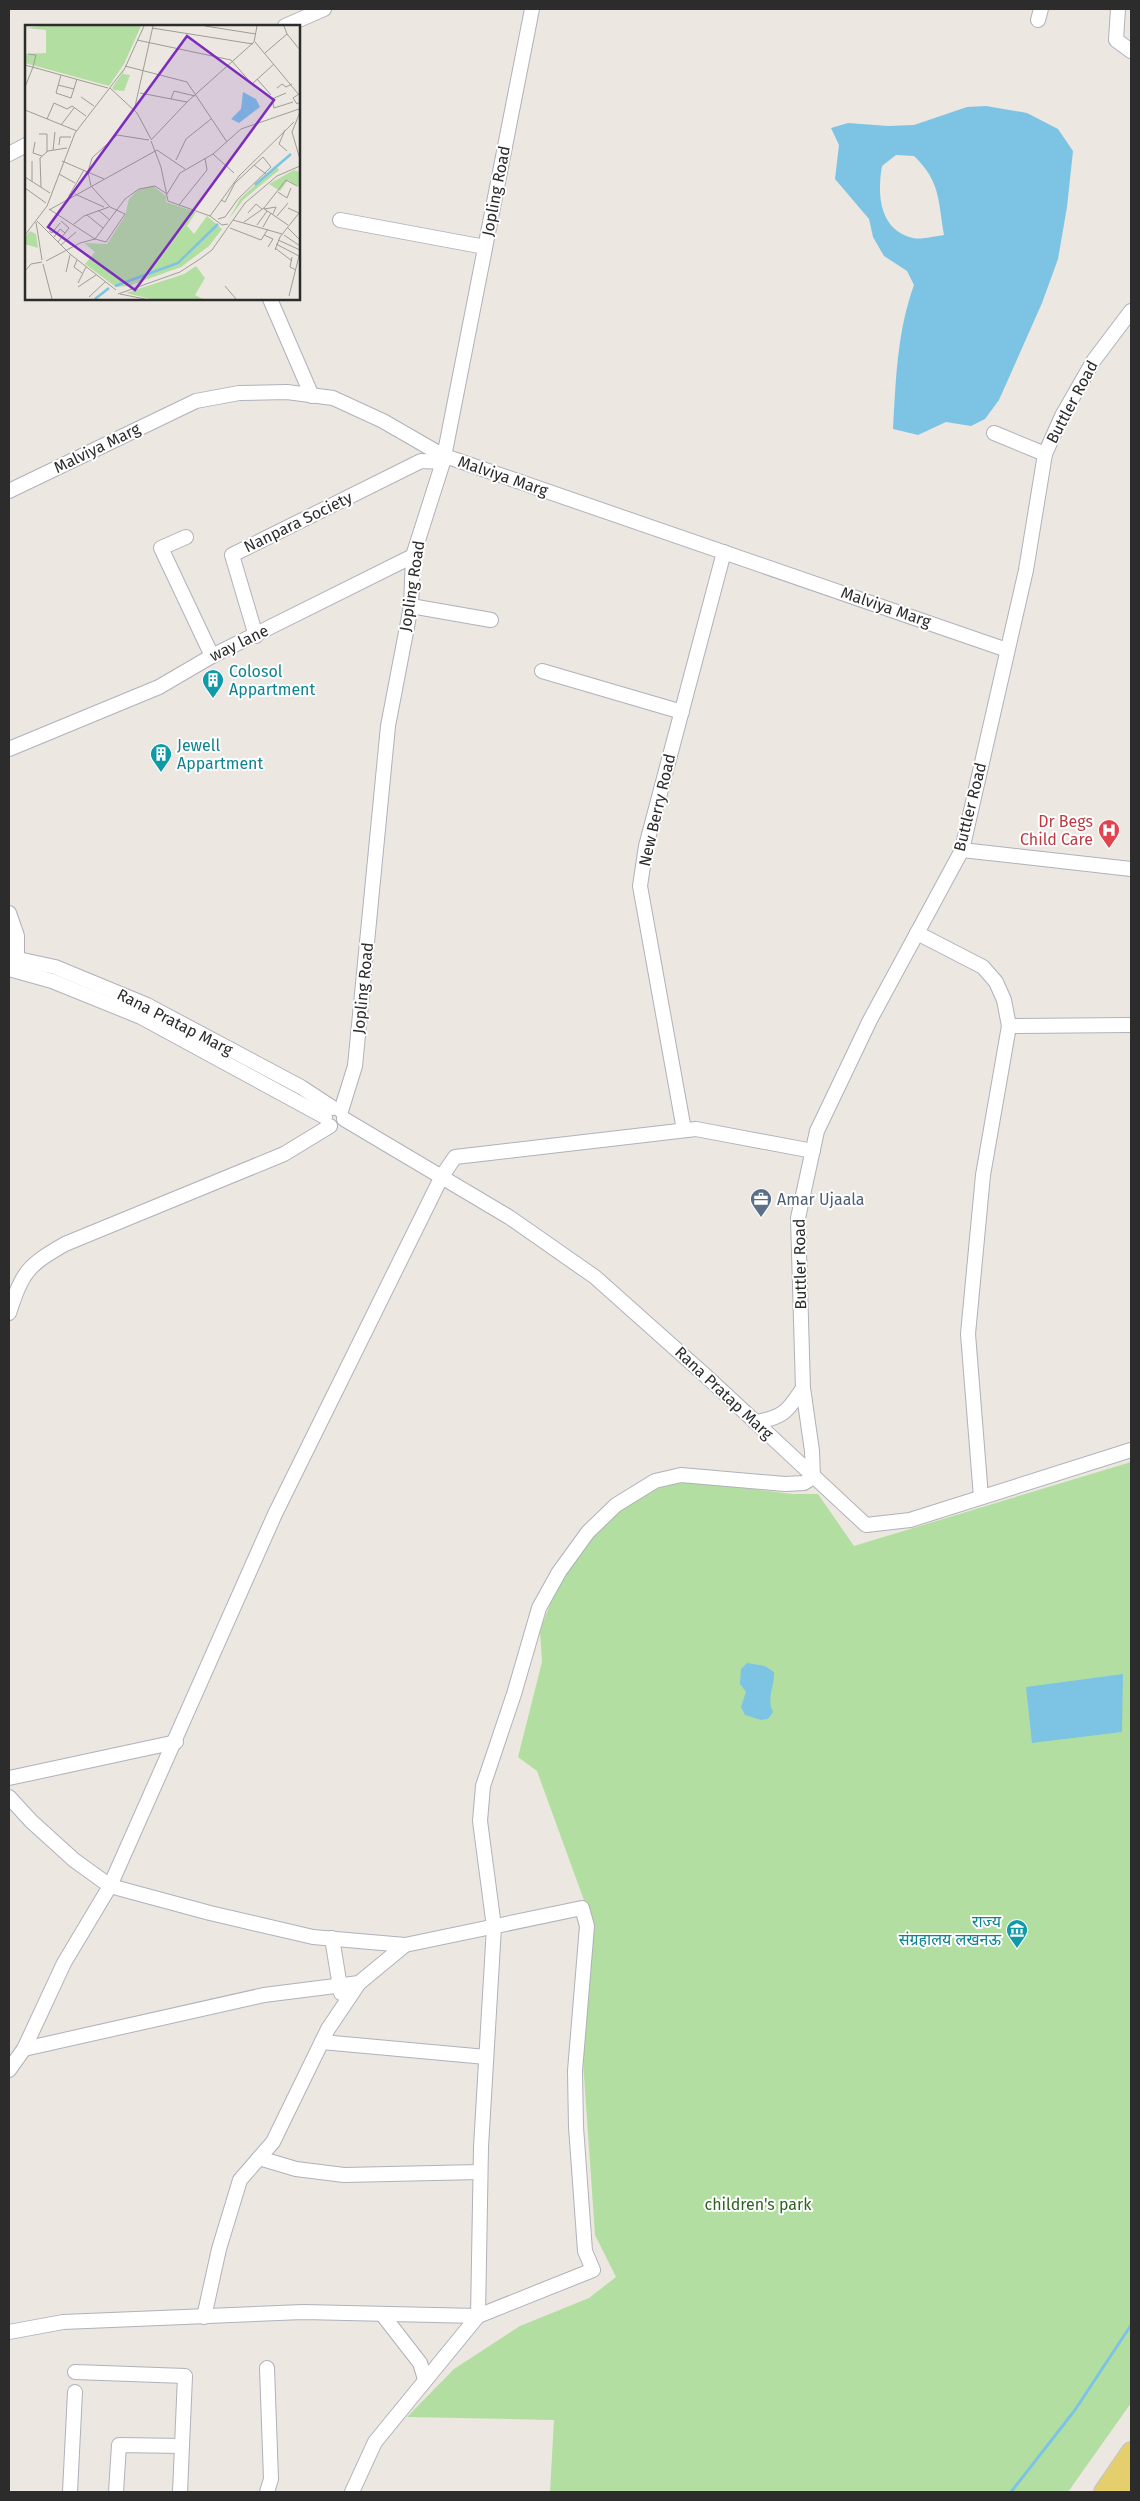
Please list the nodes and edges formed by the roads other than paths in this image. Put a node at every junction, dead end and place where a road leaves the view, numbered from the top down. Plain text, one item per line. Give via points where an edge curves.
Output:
1 (324, 9) edge
2 (532, 9) edge
3 (1118, 9) edge
4 (287, 25) edge
5 (1131, 51) edge
6 (25, 146) edge
7 (9, 154) edge
8 (340, 220) dead end
9 (484, 247) junction
10 (270, 300) edge
11 (1131, 311) edge
12 (312, 396) junction
13 (994, 433) dead end
14 (1045, 454) junction
15 (442, 458) junction
16 (9, 491) edge
17 (186, 537) dead end
18 (724, 552) junction
19 (413, 556) junction
20 (411, 606) junction
21 (491, 620) dead end
22 (256, 636) junction
23 (1007, 650) junction
24 (212, 656) junction
25 (542, 671) dead end
26 (682, 712) junction
27 (9, 750) edge
28 (962, 850) junction
29 (1131, 869) edge
30 (9, 913) edge
31 (917, 933) junction
32 (13, 964) edge
33 (1131, 1025) edge
34 (1009, 1026) junction
35 (335, 1116) junction
36 (684, 1130) junction
37 (813, 1151) junction
38 (442, 1176) junction
39 (9, 1313) edge
40 (803, 1388) junction
41 (755, 1422) junction
42 (1131, 1450) edge
43 (813, 1477) junction
44 (982, 1497) junction
45 (176, 1742) junction
46 (9, 1778) edge
47 (9, 1797) edge
48 (110, 1886) junction
49 (494, 1927) junction
50 (332, 1938) junction
51 (405, 1945) junction
52 (359, 1983) junction
53 (341, 1986) junction
54 (342, 2009) junction
55 (322, 2042) junction
56 (24, 2049) junction
57 (486, 2057) junction
58 (9, 2070) edge
59 (259, 2158) junction
60 (480, 2172) junction
61 (382, 2314) junction
62 (478, 2316) junction
63 (204, 2317) junction
64 (9, 2332) edge
65 (267, 2368) dead end
66 (75, 2372) dead end
67 (425, 2379) junction
68 (75, 2392) dead end
69 (182, 2446) junction
70 (1131, 2451) edge
71 (1131, 2474) edge
72 (70, 2492) edge
73 (116, 2492) edge
74 (180, 2492) edge
75 (267, 2492) edge
76 (352, 2492) edge
77 (1103, 2492) edge
78 (1120, 2492) edge

1 - 4 street
2 - 9 street, Jopling Road
3 - 5 street via 1116,40
6 - 7 street
8 - 9 street
9 - 15 street, Jopling Road
10 - 12 street
11 - 14 street, Buttler Road via 1094,360
12 - 15 street, Malviya Marg via 333,398 382,421
12 - 16 street, Malviya Marg via 287,392 239,393 196,400
13 - 14 street
14 - 23 street, Buttler Road via 1026,570
15 - 18 street, Malviya Marg
15 - 19 street, Jopling Road
15 - 22 street, Nanpara Society via 421,461 232,555
17 - 24 street via 162,548
18 - 23 street, Malviya Marg
18 - 26 street, New Berry Road
19 - 20 street, Jopling Road
19 - 22 street, way lane
20 - 21 street
20 - 35 street, Jopling Road via 388,726 355,1066
22 - 24 street, way lane
23 - 28 street, Buttler Road
24 - 27 street, way lane via 159,687
25 - 26 street
26 - 36 street, New Berry Road via 646,846 640,886
28 - 29 street
28 - 31 street, Buttler Road
30 - 32 street via 17,936
31 - 34 street via 983,967 996,982 1004,1000
31 - 37 street, Buttler Road via 817,1131
32 - 35 street, Rana Pratap Marg via 141,1017
33 - 34 street
34 - 44 street via 984,1175 968,1334
35 - 38 street, Rana Pratap Marg
35 - 39 street via 284,1154 65,1244 36,1260 19,1281
36 - 37 street via 696,1128
36 - 38 street via 455,1157
37 - 40 street, Buttler Road via 798,1218
38 - 41 street, Rana Pratap Marg via 509,1217 595,1277
38 - 45 street via 276,1514
40 - 41 street via 789,1410 775,1419
40 - 43 street, Buttler Road
41 - 43 street, Rana Pratap Marg
42 - 44 street, Rana Pratap Marg
43 - 44 street, Rana Pratap Marg via 866,1525 910,1520
43 - 49 street via 804,1483 785,1484 681,1476 655,1482 616,1505 588,1532 559,1572 539,1608 483,1786 480,1821
45 - 46 street
45 - 48 street
47 - 48 street via 74,1860
48 - 50 street via 219,1915 313,1937
48 - 56 street via 64,1962
49 - 51 street
49 - 57 street
49 - 62 street via 582,1908 587,1926 575,2071 576,2127 585,2252 593,2270
50 - 51 street
50 - 53 street
51 - 52 street
52 - 53 street
52 - 54 street
53 - 54 street
53 - 56 street via 264,1995
54 - 55 street
55 - 57 street
55 - 59 street via 273,2142
56 - 58 street
57 - 60 street
59 - 60 street via 296,2169 344,2175
59 - 63 street via 240,2180 218,2249
60 - 62 street
61 - 62 street
61 - 63 street via 303,2312
61 - 67 street via 420,2362
62 - 67 street
63 - 64 street via 63,2322
65 - 75 street via 271,2479
66 - 69 street via 186,2376
67 - 76 street via 375,2442
68 - 72 street
69 - 73 street via 119,2446
69 - 74 street
70 - 77 main road
71 - 78 main road

